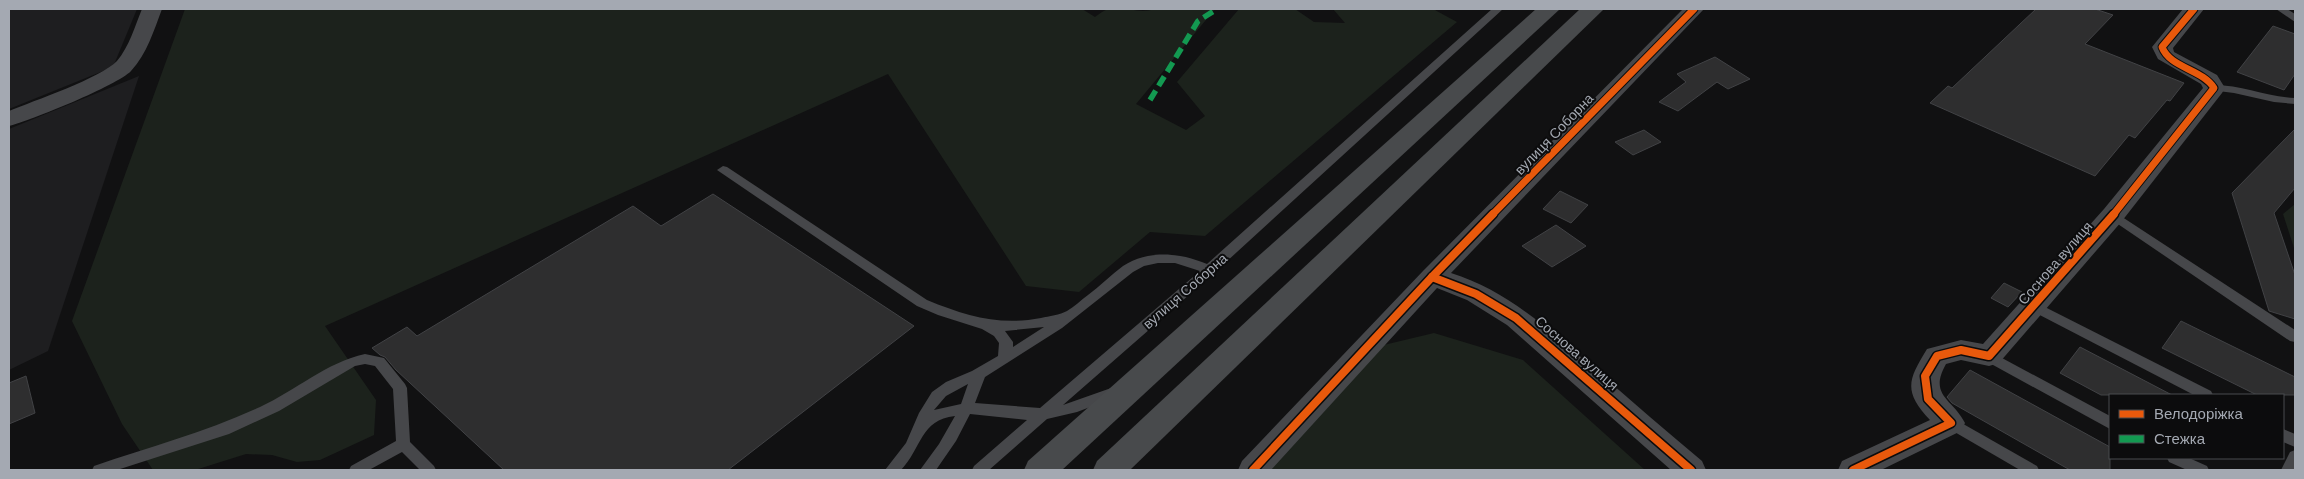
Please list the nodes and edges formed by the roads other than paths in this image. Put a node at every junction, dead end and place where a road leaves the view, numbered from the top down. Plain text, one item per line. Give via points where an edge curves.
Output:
1 (152, 9) edge
2 (1498, 9) edge
3 (1549, 9) edge
4 (1593, 9) edge
5 (1694, 9) edge
6 (2194, 9) edge
7 (2281, 9) edge
8 (2295, 19) edge
9 (2214, 88) junction
10 (2295, 101) edge
11 (9, 119) edge
12 (723, 170) dead end
13 (2113, 215) junction
14 (1209, 270) junction
15 (1432, 278) junction
16 (2033, 306) junction
17 (1071, 315) junction
18 (987, 324) junction
19 (2295, 337) edge
20 (1988, 356) junction
21 (1005, 358) junction
22 (979, 374) junction
23 (1137, 382) junction
24 (2204, 394) edge
25 (968, 408) junction
26 (1046, 414) junction
27 (1951, 422) junction
28 (2109, 422) edge
29 (919, 427) junction
30 (403, 444) junction
31 (2295, 456) edge
32 (2180, 464) edge
33 (100, 470) edge
34 (356, 470) edge
35 (428, 470) edge
36 (892, 470) edge
37 (927, 470) edge
38 (980, 470) edge
39 (1040, 470) edge
40 (1109, 470) edge
41 (1253, 470) edge
42 (1691, 470) edge
43 (1853, 470) edge
44 (2032, 470) edge
45 (2202, 470) edge
46 (2288, 470) edge

1 - 11 street via 134,52 123,67 103,80
2 - 14 lane, вулиця Соборна
3 - 23 highway
4 - 40 highway
5 - 15 street, вулиця Соборна
6 - 9 street via 2162,47 2165,55 2209,80
7 - 8 lane
9 - 10 lane via 2226,87 2282,102
9 - 13 street, Соснова вулиця
12 - 18 lane via 922,303
13 - 16 street, Соснова вулиця
13 - 19 lane
14 - 17 lane via 1177,258 1137,264
14 - 26 lane, вулиця Соборна
15 - 41 street, вулиця Соборна
15 - 42 street, Соснова вулиця via 1455,283 1489,300 1529,327
16 - 20 street, Соснова вулиця
16 - 24 lane
17 - 18 lane via 1039,324
17 - 21 lane
18 - 21 lane via 1006,342
20 - 27 street via 1962,350 1937,356 1925,376 1928,399
20 - 28 lane
21 - 22 lane
22 - 25 lane
22 - 29 lane via 940,392
23 - 26 lane via 1081,405
23 - 39 highway
25 - 26 lane
25 - 29 lane via 938,414
25 - 37 lane via 939,457
26 - 38 lane, вулиця Соборна
27 - 43 street
27 - 44 lane
29 - 36 lane via 912,444
30 - 33 lane via 400,388 379,362 366,359 351,362 274,407 224,430
30 - 34 lane
30 - 35 lane
31 - 46 lane
32 - 45 lane

